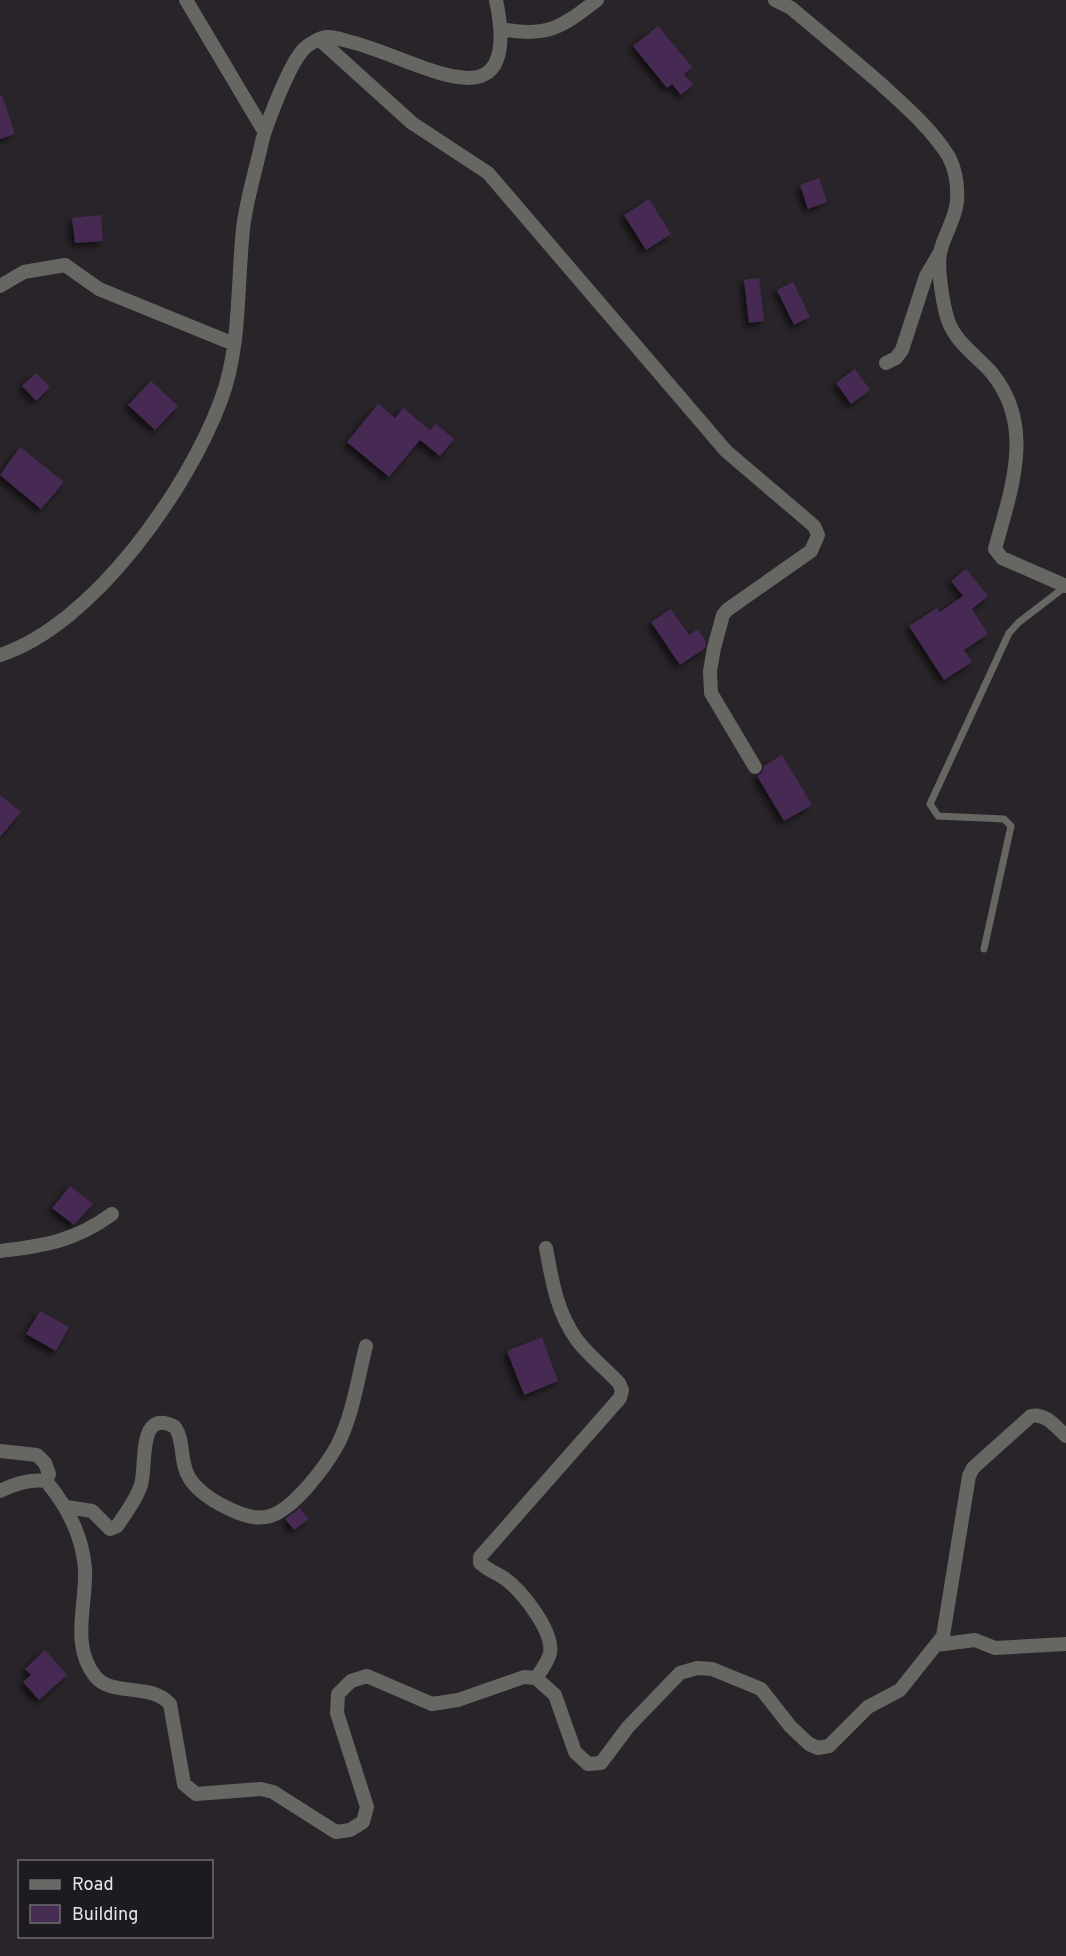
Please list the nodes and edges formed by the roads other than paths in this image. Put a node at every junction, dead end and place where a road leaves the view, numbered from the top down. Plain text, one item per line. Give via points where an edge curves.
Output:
1 (186, 0) edge
2 (496, 0) edge
3 (597, 0) edge
4 (775, 0) edge
5 (502, 29) junction
6 (320, 39) junction
7 (264, 131) junction
8 (939, 254) junction
9 (0, 286) edge
10 (234, 344) junction
11 (886, 363) dead end
12 (1066, 586) edge
13 (0, 655) edge
14 (755, 767) dead end
15 (984, 949) dead end
16 (112, 1214) dead end
17 (546, 1248) dead end
18 (0, 1251) edge
19 (366, 1346) dead end
20 (1066, 1436) edge
21 (0, 1451) edge
22 (46, 1481) junction
23 (0, 1491) edge
24 (67, 1507) junction
25 (1066, 1644) edge
26 (936, 1645) junction
27 (536, 1678) junction

1 - 7 street
2 - 5 street
3 - 5 street via 546,31
4 - 8 street via 791,8 903,105 927,127 949,158 957,177 957,201 954,220
5 - 6 street via 500,58 490,72 476,80 447,76 378,49 327,36
6 - 7 street via 299,55
6 - 14 street via 412,123 488,173 726,451 814,526 818,535 811,551 727,610 714,648 711,693
7 - 10 street via 244,225
8 - 11 street via 926,276 902,350
8 - 12 street via 944,307 954,334 991,372 1012,410 1018,452 995,549 1002,558
9 - 10 street via 24,272 65,265 99,289
10 - 13 street via 221,400 168,505 107,581 61,622 22,648
12 - 15 lane via 1009,633 930,804 938,816 1004,819 1011,826
16 - 18 street via 95,1227 61,1242
17 - 27 street via 553,1288 564,1318 578,1341 622,1390 620,1398 480,1557 486,1569 506,1579 523,1597 545,1629 550,1652
19 - 24 street via 338,1444 315,1478 276,1514 260,1518 245,1515 206,1495 189,1479 184,1468 179,1432 161,1423 146,1435 141,1486 117,1526 110,1529 92,1511
20 - 26 street via 1046,1418 1039,1414 1031,1416 973,1467 943,1636
21 - 22 street via 37,1455 47,1467
22 - 23 street via 17,1484
22 - 24 street
24 - 27 street via 85,1566 81,1640 88,1666 105,1684 152,1692 170,1704 184,1784 196,1794 261,1789 273,1792 336,1832 350,1830 363,1822 367,1807 337,1713 338,1694 351,1681 368,1676 432,1704 458,1700 524,1677
25 - 26 street via 995,1648 975,1640
26 - 27 street via 900,1690 868,1707 829,1746 819,1748 790,1726 761,1689 712,1669 697,1668 680,1673 628,1727 601,1763 588,1764 575,1752 555,1695

